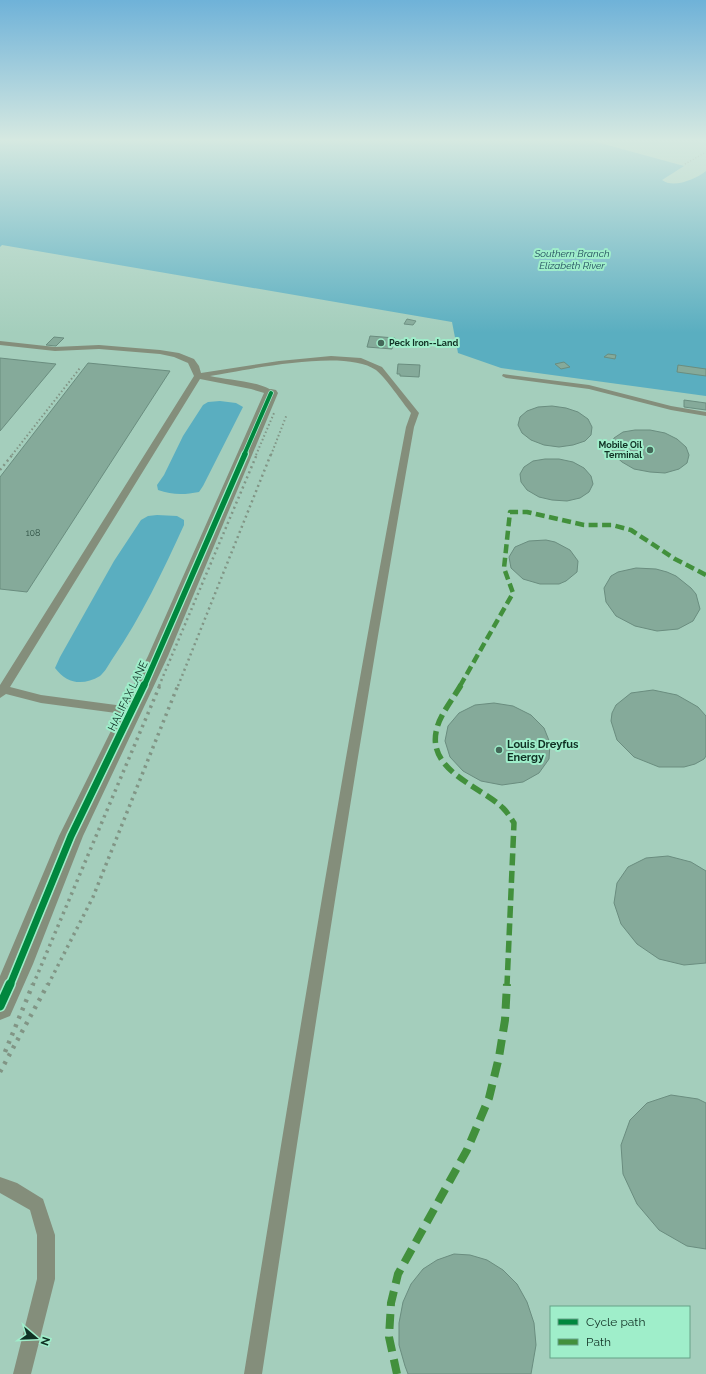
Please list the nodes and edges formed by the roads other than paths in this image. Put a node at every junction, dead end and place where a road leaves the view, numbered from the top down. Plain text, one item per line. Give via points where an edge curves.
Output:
1 (0, 343) edge
2 (198, 376) junction
3 (506, 376) dead end
4 (271, 393) joint
5 (706, 414) edge
6 (1, 692) edge
7 (131, 712) junction
8 (0, 1006) edge
9 (0, 1185) edge
10 (22, 1374) edge
11 (253, 1374) edge

1 - 2 lane via 55,349 99,347 160,352 176,355 191,362
2 - 4 lane via 256,386
2 - 6 lane
2 - 11 lane via 279,363 331,358 361,360 379,369 415,412 380,589 345,796
3 - 5 lane via 589,387 671,408
4 - 7 street, HALIFAX LANE via 158,656
6 - 7 lane
7 - 8 street, HALIFAX LANE via 71,836 20,964
9 - 10 lane via 11,1188 36,1205 46,1235 46,1280

